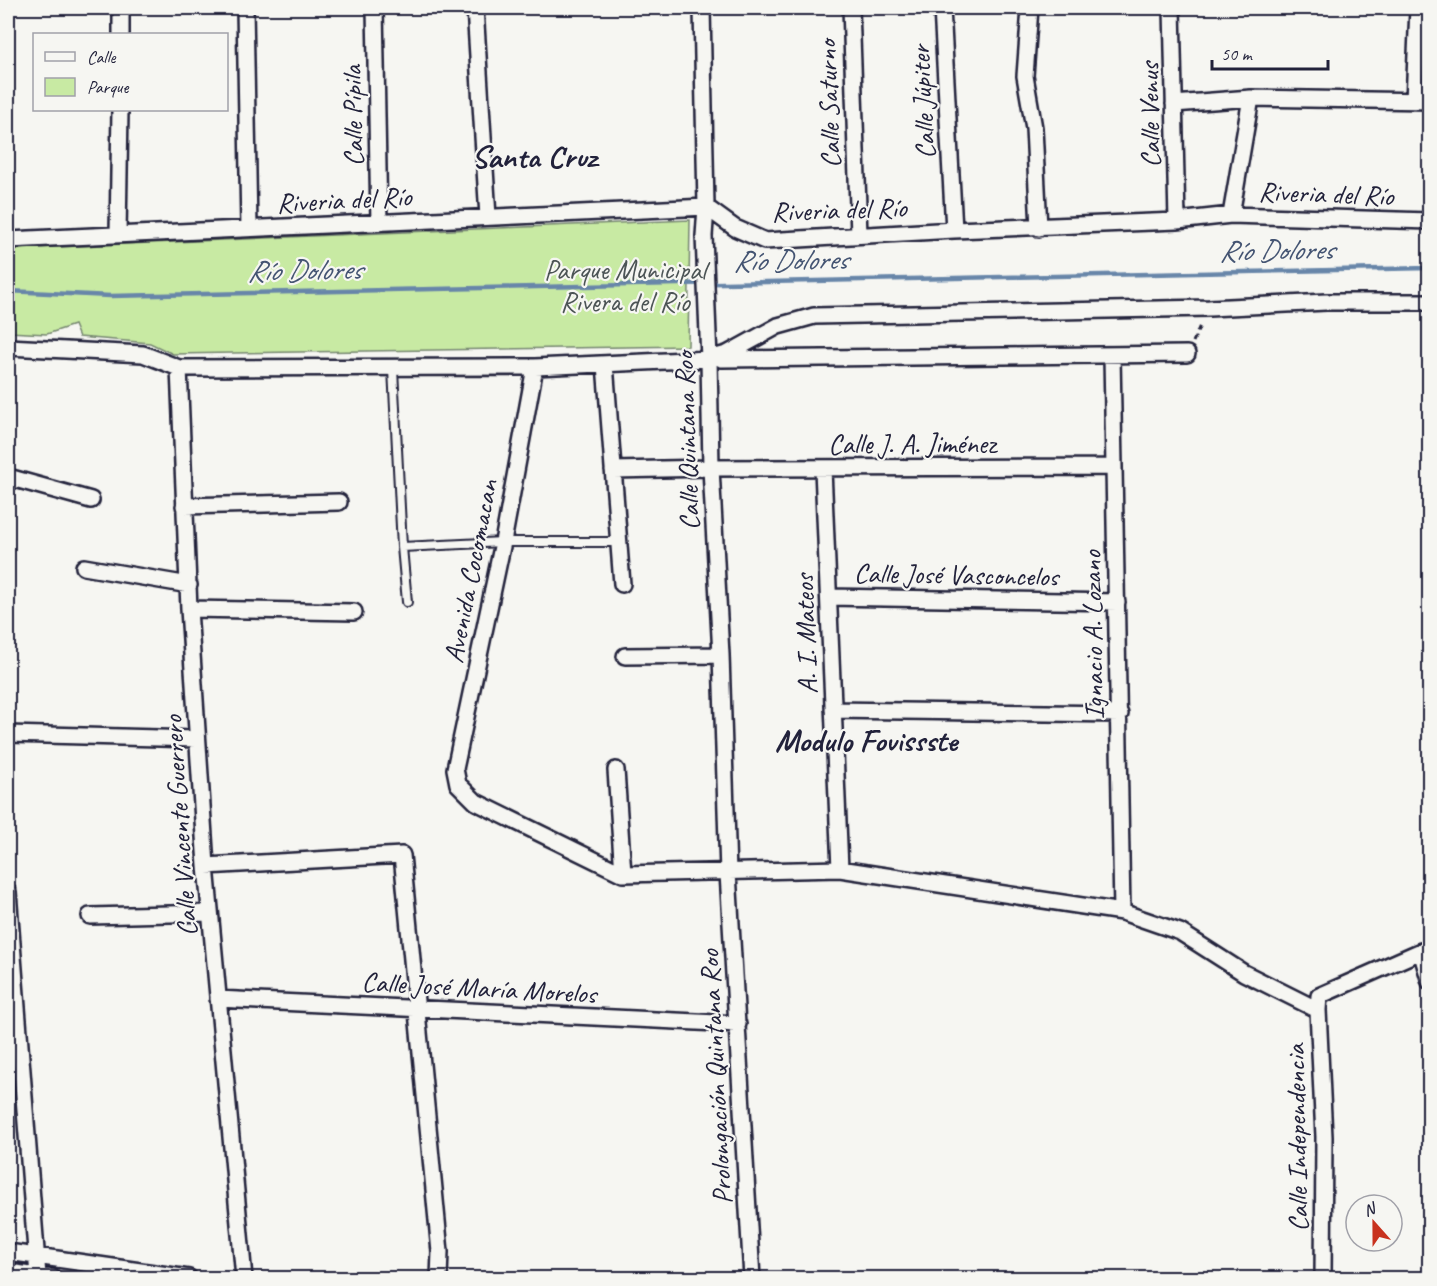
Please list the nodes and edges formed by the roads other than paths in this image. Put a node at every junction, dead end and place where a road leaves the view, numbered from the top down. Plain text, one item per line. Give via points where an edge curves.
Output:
1 (121, 8) edge
2 (245, 8) edge
3 (375, 8) edge
4 (476, 8) edge
5 (702, 8) edge
6 (850, 8) edge
7 (942, 8) edge
8 (1030, 8) edge
9 (1172, 8) edge
10 (1418, 8) edge
11 (121, 33) edge
12 (1251, 98) junction
13 (1414, 101) junction
14 (1430, 101) edge
15 (1174, 104) junction
16 (120, 111) edge
17 (706, 207) junction
18 (1231, 215) junction
19 (488, 217) junction
20 (1177, 221) junction
21 (1430, 221) edge
22 (379, 223) junction
23 (249, 228) junction
24 (1039, 228) junction
25 (954, 230) junction
26 (118, 234) junction
27 (859, 235) junction
28 (8, 240) edge
29 (1430, 302) edge
30 (8, 347) edge
31 (1187, 354) road end
32 (1112, 356) junction
33 (709, 359) junction
34 (605, 364) junction
35 (535, 367) junction
36 (179, 368) junction
37 (393, 369) junction
38 (1113, 467) junction
39 (711, 468) junction
40 (823, 469) junction
41 (613, 470) junction
42 (8, 477) edge
43 (91, 500) dead end
44 (339, 502) dead end
45 (184, 506) junction
46 (503, 542) junction
47 (620, 542) junction
48 (402, 547) junction
49 (84, 567) dead end
50 (622, 584) dead end
51 (189, 585) junction
52 (829, 597) junction
53 (407, 602) dead end
54 (1117, 602) junction
55 (189, 609) junction
56 (354, 612) dead end
57 (721, 655) junction
58 (625, 656) dead end
59 (833, 710) junction
60 (1120, 714) junction
61 (8, 734) edge
62 (198, 739) junction
63 (616, 770) dead end
64 (206, 866) junction
65 (840, 869) junction
66 (728, 873) junction
67 (623, 874) junction
68 (8, 892) edge
69 (1122, 912) junction
70 (210, 913) junction
71 (90, 916) dead end
72 (1430, 982) edge
73 (218, 999) junction
74 (1319, 1003) junction
75 (416, 1010) junction
76 (738, 1024) junction
77 (8, 1252) edge
78 (37, 1256) junction
79 (8, 1272) edge
80 (45, 1277) edge
81 (189, 1278) edge
82 (244, 1278) edge
83 (439, 1278) edge
84 (752, 1278) edge
85 (1323, 1278) edge

1 - 11 street
2 - 23 street
3 - 22 street, Calle Pípila
4 - 19 street
5 - 17 street, Calle Quintana Roo
6 - 27 street, Calle Saturno
7 - 25 street, Calle Júpiter
8 - 24 street via 1025,76 1034,128
9 - 15 street, Calle Venus
10 - 13 street
12 - 13 street
12 - 15 street
12 - 18 street
13 - 14 street
15 - 20 street, Calle Venus
16 - 26 street
17 - 19 street, Riveria del Río
17 - 27 street, Riveria del Río via 735,228 765,241
17 - 33 street, Calle Quintana Roo
18 - 20 street, Riveria del Río
18 - 21 street, Riveria del Río
19 - 22 street, Riveria del Río
20 - 24 street, Riveria del Río
22 - 23 street, Riveria del Río
23 - 26 street, Riveria del Río
24 - 25 street, Riveria del Río
25 - 27 street, Riveria del Río
26 - 28 street, Riveria del Río
29 - 33 street via 814,316 778,326 727,354
30 - 36 street via 143,354
31 - 32 street
32 - 33 street
32 - 38 street, Ignacio A. Lozano
33 - 34 street
33 - 39 street, Calle Quintana Roo
34 - 35 street
34 - 41 street
35 - 37 street
35 - 46 street, Avenida Cocomacan
36 - 37 street
36 - 45 street, Calle Vincente Guerrero
37 - 48 lane
38 - 40 street, Calle J. A. Jiménez
38 - 54 street, Ignacio A. Lozano
39 - 40 street, Calle J. A. Jiménez
39 - 41 street, Calle J. A. Jiménez
39 - 57 street, Calle Quintana Roo
40 - 52 street, A. I. Mateos
41 - 47 street
42 - 43 street
44 - 45 street
45 - 51 street, Calle Vincente Guerrero
46 - 47 lane
46 - 48 lane
46 - 67 street, Avenida Cocomacan via 455,769 458,784 476,802
47 - 50 street
48 - 53 lane
49 - 51 street
51 - 55 street, Calle Vincente Guerrero
52 - 54 street, Calle José Vasconcelos
52 - 59 street, A. I. Mateos
54 - 60 street, Ignacio A. Lozano
55 - 56 street
55 - 62 street, Calle Vincente Guerrero
57 - 58 street
57 - 66 street, Calle Quintana Roo
59 - 60 street
59 - 65 street, A. I. Mateos
60 - 69 street, Ignacio A. Lozano
61 - 62 street
62 - 64 street, Calle Vincente Guerrero
63 - 67 street
64 - 70 street, Calle Vincente Guerrero
64 - 75 street via 402,855
65 - 66 street
65 - 69 street
66 - 67 street
66 - 76 street, Prolongación Quintana Roo
68 - 78 street
69 - 74 street via 1180,932 1244,974
70 - 71 street
70 - 73 street, Calle Vincente Guerrero
72 - 74 street via 1421,951
73 - 75 street, Calle José María Morelos
73 - 82 street, Calle Vincente Guerrero
74 - 85 street, Calle Independencia via 1324,1137
75 - 76 street, Calle José María Morelos
75 - 83 street via 440,1252
76 - 84 street, Prolongación Quintana Roo
77 - 78 street
78 - 80 street
78 - 81 street
79 - 80 street

